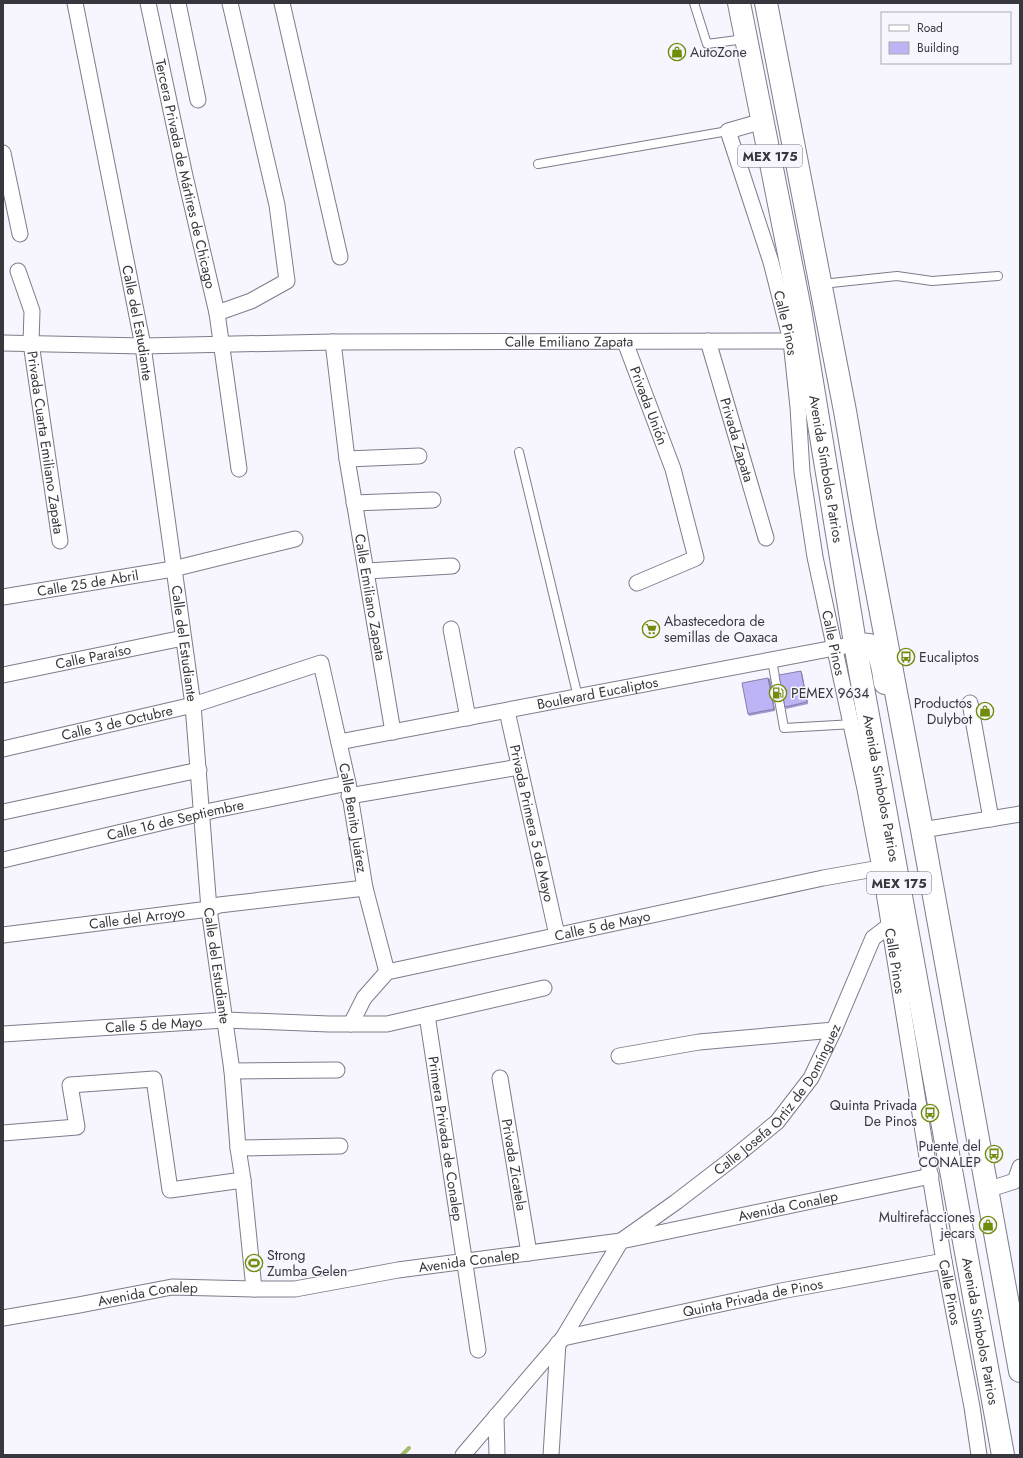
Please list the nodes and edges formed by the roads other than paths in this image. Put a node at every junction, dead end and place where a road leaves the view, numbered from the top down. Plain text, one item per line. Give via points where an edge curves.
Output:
1 (75, 3) edge
2 (148, 3) edge
3 (178, 3) edge
4 (230, 3) edge
5 (282, 3) edge
6 (694, 3) edge
7 (739, 3) edge
8 (766, 3) edge
9 (746, 39) junction
10 (198, 100) dead end
11 (763, 121) junction
12 (728, 131) junction
13 (3, 153) edge
14 (538, 164) dead end
15 (20, 234) dead end
16 (340, 257) dead end
17 (18, 272) dead end
18 (998, 276) dead end
19 (821, 284) junction
20 (217, 313) junction
21 (798, 341) junction
22 (333, 342) junction
23 (625, 342) junction
24 (708, 342) junction
25 (3, 343) edge
26 (31, 343) junction
27 (222, 344) junction
28 (143, 346) junction
29 (519, 452) dead end
30 (419, 456) dead end
31 (347, 459) junction
32 (239, 469) dead end
33 (433, 500) dead end
34 (354, 503) junction
35 (766, 538) dead end
36 (295, 539) dead end
37 (60, 541) dead end
38 (452, 566) dead end
39 (173, 569) junction
40 (367, 571) junction
41 (637, 583) dead end
42 (3, 597) edge
43 (451, 629) dead end
44 (183, 638) junction
45 (846, 646) junction
46 (772, 660) junction
47 (321, 663) joint
48 (3, 675) edge
49 (578, 697) junction
50 (970, 703) dead end
51 (192, 705) junction
52 (507, 711) junction
53 (468, 718) junction
54 (860, 723) junction
55 (903, 730) junction
56 (393, 732) junction
57 (339, 742) junction
58 (3, 749) edge
59 (519, 767) junction
60 (198, 770) junction
61 (349, 790) junction
62 (3, 812) edge
63 (201, 813) junction
64 (1020, 814) edge
65 (991, 819) junction
66 (922, 830) junction
67 (3, 860) edge
68 (880, 868) junction
69 (365, 888) junction
70 (209, 909) junction
71 (890, 925) junction
72 (3, 935) edge
73 (557, 935) junction
74 (386, 972) junction
75 (544, 988) dead end
76 (427, 1015) junction
77 (225, 1020) junction
78 (352, 1024) junction
79 (834, 1030) junction
80 (3, 1034) edge
81 (619, 1056) dead end
82 (337, 1070) dead end
83 (232, 1071) junction
84 (500, 1078) dead end
85 (928, 1098) junction
86 (3, 1133) edge
87 (340, 1146) dead end
88 (238, 1148) junction
89 (1020, 1167) edge
90 (931, 1176) junction
91 (243, 1180) junction
92 (987, 1190) junction
93 (621, 1241) junction
94 (529, 1253) junction
95 (944, 1261) junction
96 (465, 1262) junction
97 (254, 1289) junction
98 (3, 1318) edge
99 (560, 1340) junction
100 (478, 1350) dead end
101 (1020, 1371) edge
102 (496, 1416) junction
103 (463, 1455) edge
104 (497, 1455) edge
105 (550, 1455) edge
106 (977, 1455) edge
107 (1004, 1455) edge

1 - 28 street, Calle del Estudiante
2 - 20 street, Tercera Privada de Mártires de Chicago
3 - 10 street
4 - 20 street via 277,205 287,281 251,301
5 - 16 street
6 - 9 lane via 707,44
7 - 9 main road, Avenida Símbolos Patrios / MEX 175
8 - 19 main road, Avenida Símbolos Patrios / MEX 175
9 - 11 main road, Avenida Símbolos Patrios / MEX 175
11 - 12 street
11 - 21 main road, Avenida Símbolos Patrios / MEX 175
12 - 14 lane
12 - 21 street, Calle Pinos
13 - 15 street
17 - 26 street, Privada Cuarta Emiliano Zapata via 32,311
18 - 19 lane via 932,281 897,276
19 - 55 main road, Avenida Símbolos Patrios / MEX 175
20 - 27 street, Tercera Privada de Mártires de Chicago
21 - 24 street, Calle Emiliano Zapata
21 - 45 main road, Avenida Símbolos Patrios / MEX 175
22 - 23 street, Calle Emiliano Zapata
22 - 27 street, Calle Emiliano Zapata
22 - 31 street, Calle Emiliano Zapata
23 - 24 street, Calle Emiliano Zapata
23 - 41 street, Privada Unión via 673,469 696,558
24 - 35 street, Privada Zapata
25 - 26 street, Calle Emiliano Zapata
26 - 28 street, Calle Emiliano Zapata
26 - 37 street, Privada Cuarta Emiliano Zapata
27 - 28 street, Calle Emiliano Zapata
27 - 32 street, Tercera Privada de Mártires de Chicago
28 - 39 street, Calle del Estudiante
29 - 49 lane
30 - 31 street
31 - 34 street, Calle Emiliano Zapata
33 - 34 street
34 - 40 street, Calle Emiliano Zapata
36 - 39 street, Calle 25 de Abril
38 - 40 street
39 - 42 street, Calle 25 de Abril
39 - 44 street, Calle del Estudiante
40 - 56 street, Calle Emiliano Zapata
43 - 53 street
44 - 48 street, Calle Paraíso
44 - 51 street, Calle del Estudiante
45 - 46 street, Boulevard Eucaliptos
45 - 54 main road, Avenida Símbolos Patrios / MEX 175
45 - 55 main road via 869,646 875,650 881,660 893,721
46 - 49 street, Boulevard Eucaliptos
46 - 54 lane via 784,728
47 - 51 street, Calle 3 de Octubre
47 - 57 street, Calle Benito Juárez
49 - 52 street, Boulevard Eucaliptos
50 - 65 street
51 - 58 street, Calle 3 de Octubre
51 - 60 street, Calle del Estudiante
52 - 53 street, Boulevard Eucaliptos
52 - 59 street, Privada Primera 5 de Mayo
53 - 56 street, Boulevard Eucaliptos
54 - 68 street, Calle Pinos
54 - 85 main road, Avenida Símbolos Patrios / MEX 175
55 - 66 main road, Avenida Símbolos Patrios / MEX 175
56 - 57 street, Boulevard Eucaliptos
57 - 61 street, Calle Benito Juárez
59 - 61 street, Calle 16 de Septiembre
59 - 73 street, Privada Primera 5 de Mayo
60 - 62 street
60 - 63 street, Calle del Estudiante
61 - 63 street, Calle 16 de Septiembre
61 - 69 street, Calle Benito Juárez
63 - 67 street, Calle 16 de Septiembre
63 - 70 street, Calle del Estudiante
64 - 65 street
65 - 66 street
66 - 92 main road, Avenida Símbolos Patrios / MEX 175
68 - 71 street, Calle Pinos
68 - 73 street, Calle 5 de Mayo
69 - 70 street, Calle del Arroyo via 220,905
69 - 74 street, Calle Benito Juárez
70 - 72 street, Calle del Arroyo
70 - 77 street, Calle del Estudiante
71 - 79 street, Calle Josefa Ortiz de Domínguez via 873,938
71 - 85 street, Calle Pinos
73 - 74 street, Calle 5 de Mayo
74 - 78 street via 364,998
75 - 76 street, Calle 5 de Mayo
76 - 78 street, Calle 5 de Mayo via 387,1024
76 - 96 street, Primera Privada de Conalep
77 - 78 street, Calle 5 de Mayo
77 - 80 street, Calle 5 de Mayo
77 - 83 street, Calle del Estudiante
79 - 81 street via 699,1042
79 - 93 street, Calle Josefa Ortiz de Domínguez via 811,1078 776,1122 726,1164
82 - 83 street
83 - 88 street, Calle del Estudiante
84 - 94 street, Privada Zicatela
85 - 90 street, Calle Pinos
85 - 107 main road, Avenida Símbolos Patrios / MEX 175
86 - 91 street via 77,1127 70,1085 154,1079 170,1190
87 - 88 street
88 - 91 street, Calle del Estudiante
89 - 92 street via 1016,1181
90 - 93 street, Avenida Conalep
90 - 95 street, Calle Pinos
91 - 97 street, Calle del Estudiante
92 - 101 main road, Avenida Símbolos Patrios / MEX 175
93 - 94 street, Avenida Conalep
93 - 99 street
94 - 96 street, Avenida Conalep
95 - 99 street, Quinta Privada de Pinos via 781,1291
95 - 106 street, Calle Pinos via 972,1407
96 - 97 street, Avenida Conalep via 398,1270 295,1288
96 - 100 street, Primera Privada de Conalep
97 - 98 street, Avenida Conalep via 172,1287
99 - 102 street
99 - 105 street
102 - 103 street
102 - 104 street

